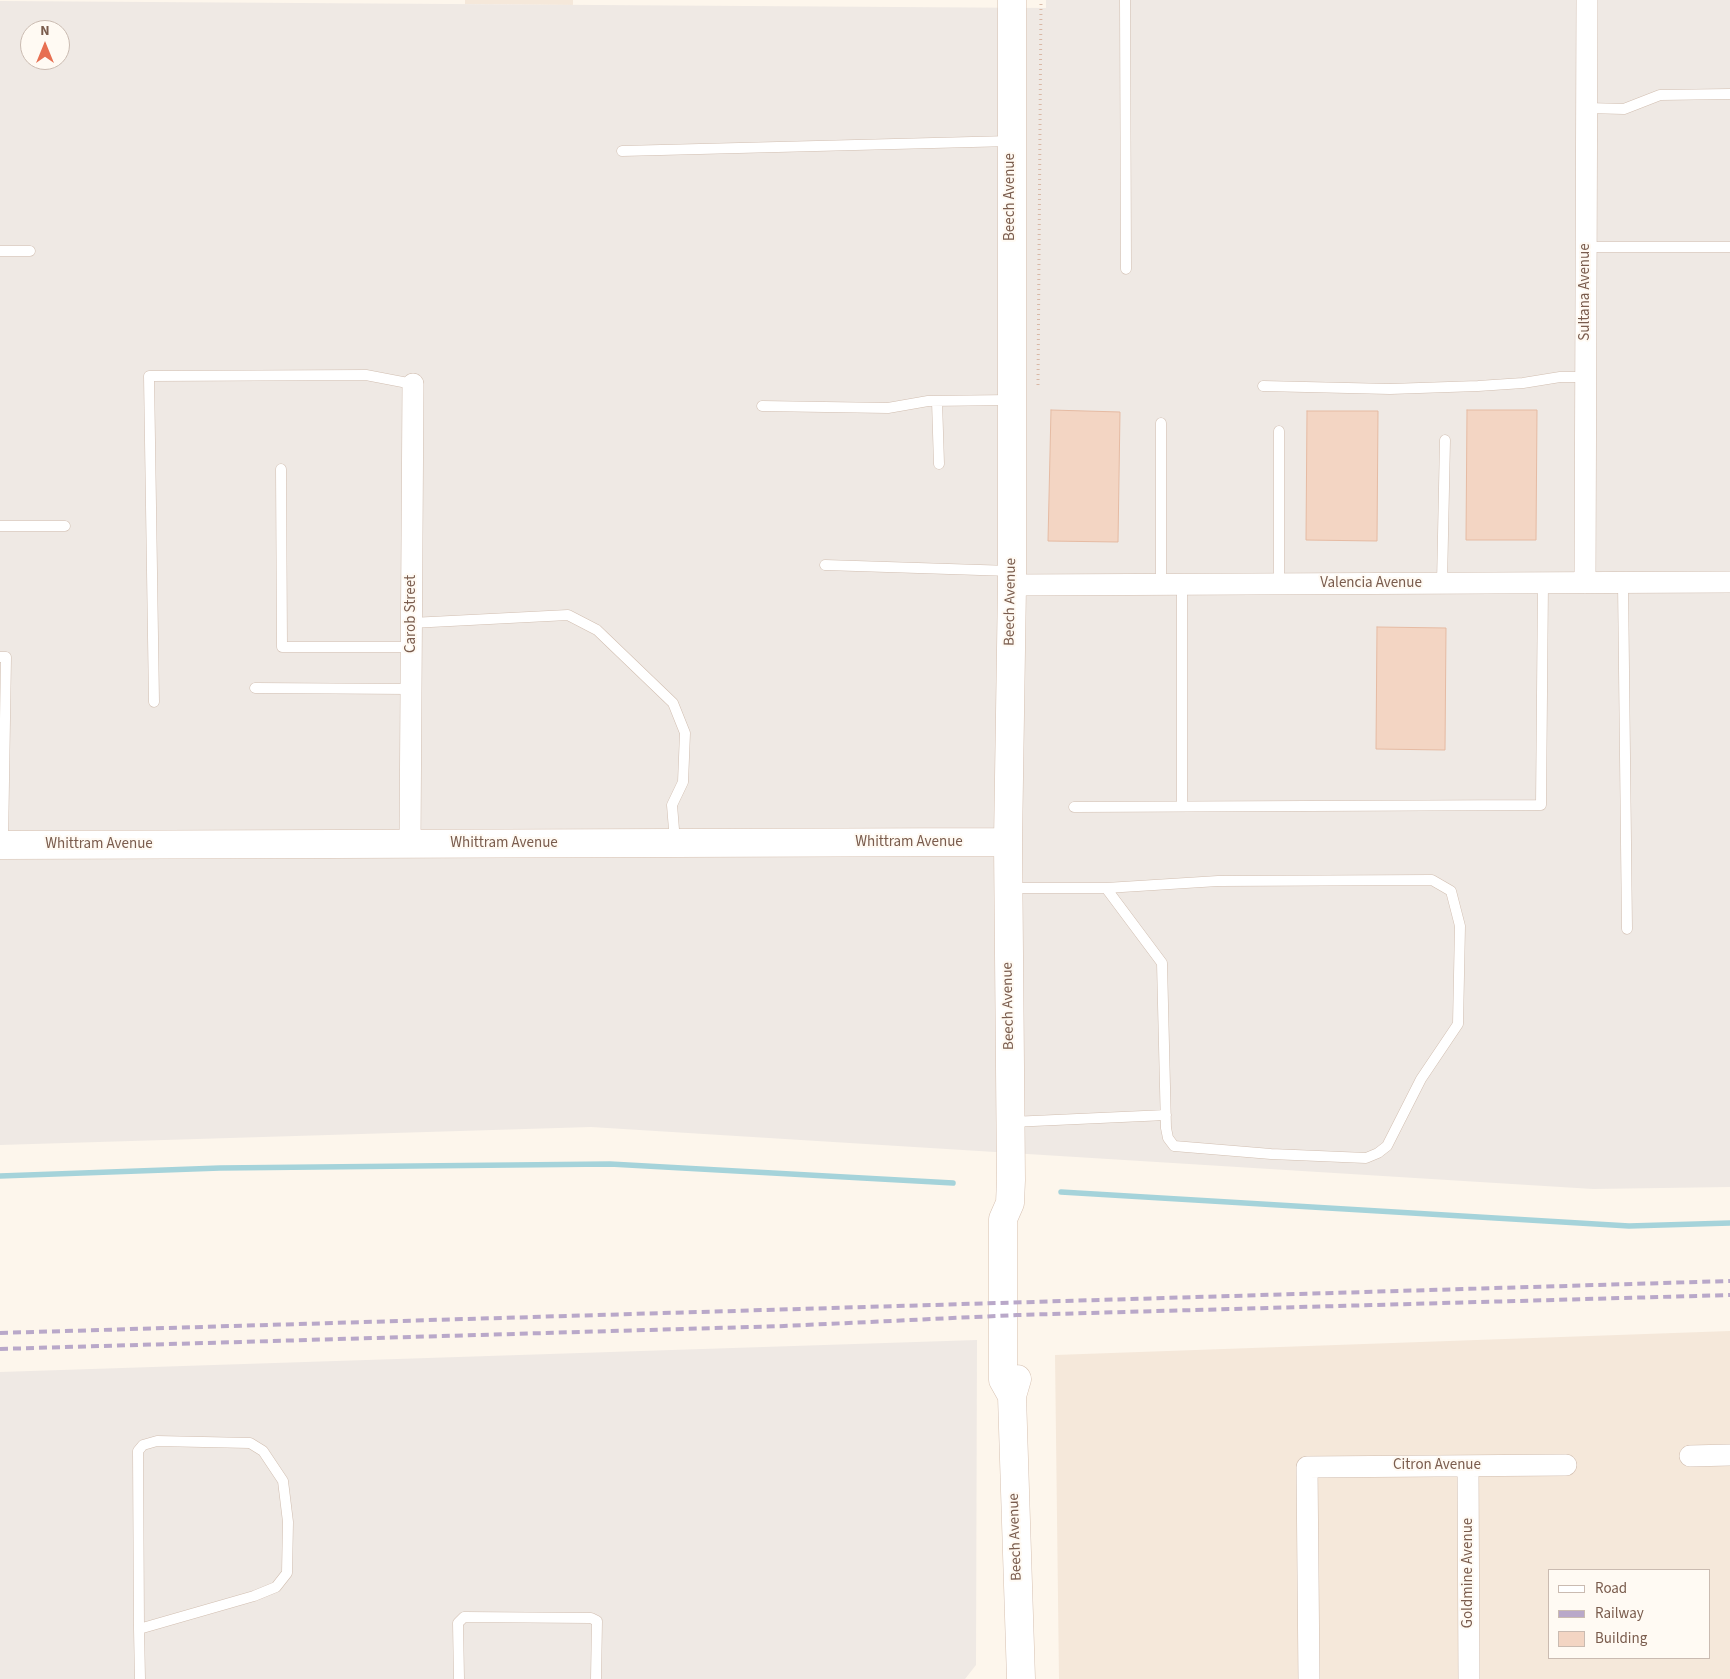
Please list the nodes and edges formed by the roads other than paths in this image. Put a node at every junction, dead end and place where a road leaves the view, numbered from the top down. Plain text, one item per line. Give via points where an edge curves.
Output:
1 (1012, 0) edge
2 (1125, 0) edge
3 (1587, 0) edge
4 (1730, 94) edge
5 (1587, 108) junction
6 (1011, 141) junction
7 (622, 151) dead end
8 (1586, 247) junction
9 (1730, 247) edge
10 (0, 251) edge
11 (30, 252) dead end
12 (1126, 269) dead end
13 (1586, 377) junction
14 (413, 384) joint
15 (1263, 386) dead end
16 (1012, 400) junction
17 (937, 401) junction
18 (762, 406) dead end
19 (1161, 423) dead end
20 (1279, 430) dead end
21 (1445, 440) dead end
22 (939, 464) dead end
23 (282, 469) dead end
24 (0, 526) edge
25 (65, 526) dead end
26 (825, 565) dead end
27 (1012, 578) junction
28 (1730, 582) edge
29 (1442, 583) junction
30 (1543, 583) junction
31 (1585, 583) junction
32 (1623, 583) junction
33 (1182, 584) junction
34 (1279, 584) junction
35 (1161, 585) junction
36 (412, 623) junction
37 (411, 647) junction
38 (0, 658) edge
39 (255, 688) dead end
40 (411, 689) junction
41 (154, 702) dead end
42 (2, 784) edge
43 (1182, 806) junction
44 (1074, 807) dead end
45 (1008, 842) junction
46 (675, 843) junction
47 (410, 844) junction
48 (2, 845) edge
49 (1008, 888) junction
50 (1106, 888) junction
51 (1627, 930) dead end
52 (1166, 1115) junction
53 (1010, 1122) junction
54 (1730, 1454) edge
55 (1690, 1456) dead end
56 (1566, 1465) dead end
57 (1468, 1466) junction
58 (139, 1629) junction
59 (140, 1679) edge
60 (458, 1679) edge
61 (596, 1679) edge
62 (1021, 1679) edge
63 (1309, 1679) edge
64 (1470, 1679) edge

1 - 6 main road, Beech Avenue
2 - 12 lane
3 - 5 street, Sultana Avenue
4 - 5 lane via 1660,95 1624,109
5 - 8 street, Sultana Avenue
6 - 7 lane
6 - 16 main road, Beech Avenue
8 - 9 lane
8 - 13 street, Sultana Avenue
10 - 11 lane
13 - 15 lane via 1390,389
13 - 31 street, Sultana Avenue
14 - 36 street, Carob Street
14 - 41 lane via 366,375 149,376
16 - 17 lane
16 - 27 main road, Beech Avenue
17 - 18 lane via 888,408
17 - 22 lane
19 - 35 lane
20 - 34 lane
21 - 29 lane
23 - 37 lane via 282,647
24 - 25 lane
26 - 27 lane
27 - 35 street, Valencia Avenue
27 - 45 main road, Beech Avenue
28 - 32 street, Valencia Avenue
29 - 30 street, Valencia Avenue
29 - 34 street, Valencia Avenue
30 - 31 street, Valencia Avenue
30 - 43 lane via 1541,805
31 - 32 street, Valencia Avenue
32 - 51 lane
33 - 34 street, Valencia Avenue
33 - 35 street, Valencia Avenue
33 - 43 lane
36 - 37 street, Carob Street
36 - 46 lane via 568,615 597,630 672,703 685,733 683,782 672,805
37 - 40 street, Carob Street
38 - 42 lane via 6,658
39 - 40 lane
40 - 47 street, Carob Street
42 - 48 lane
43 - 44 lane
45 - 46 main road, Whittram Avenue
45 - 49 main road, Beech Avenue
46 - 47 main road, Whittram Avenue
47 - 48 main road, Whittram Avenue
49 - 50 lane
49 - 53 main road, Beech Avenue
50 - 52 lane via 1162,963
50 - 52 lane via 1218,881 1432,880 1452,891 1457,908 1460,926 1458,1024 1421,1079 1387,1146 1378,1153 1366,1158 1174,1146 1168,1138
52 - 53 lane
53 - 62 main road, Beech Avenue via 1010,1192 1016,1217 1017,1383 1012,1396
54 - 55 street
56 - 57 street, Citron Avenue
57 - 63 street, Citron Avenue via 1307,1467
57 - 64 street, Goldmine Avenue
58 - 58 lane via 138,1451 142,1445 157,1441 250,1443 263,1451 283,1481 288,1522 287,1573 276,1586 254,1596
58 - 59 lane
60 - 61 lane via 458,1623 464,1617 591,1618 597,1621

